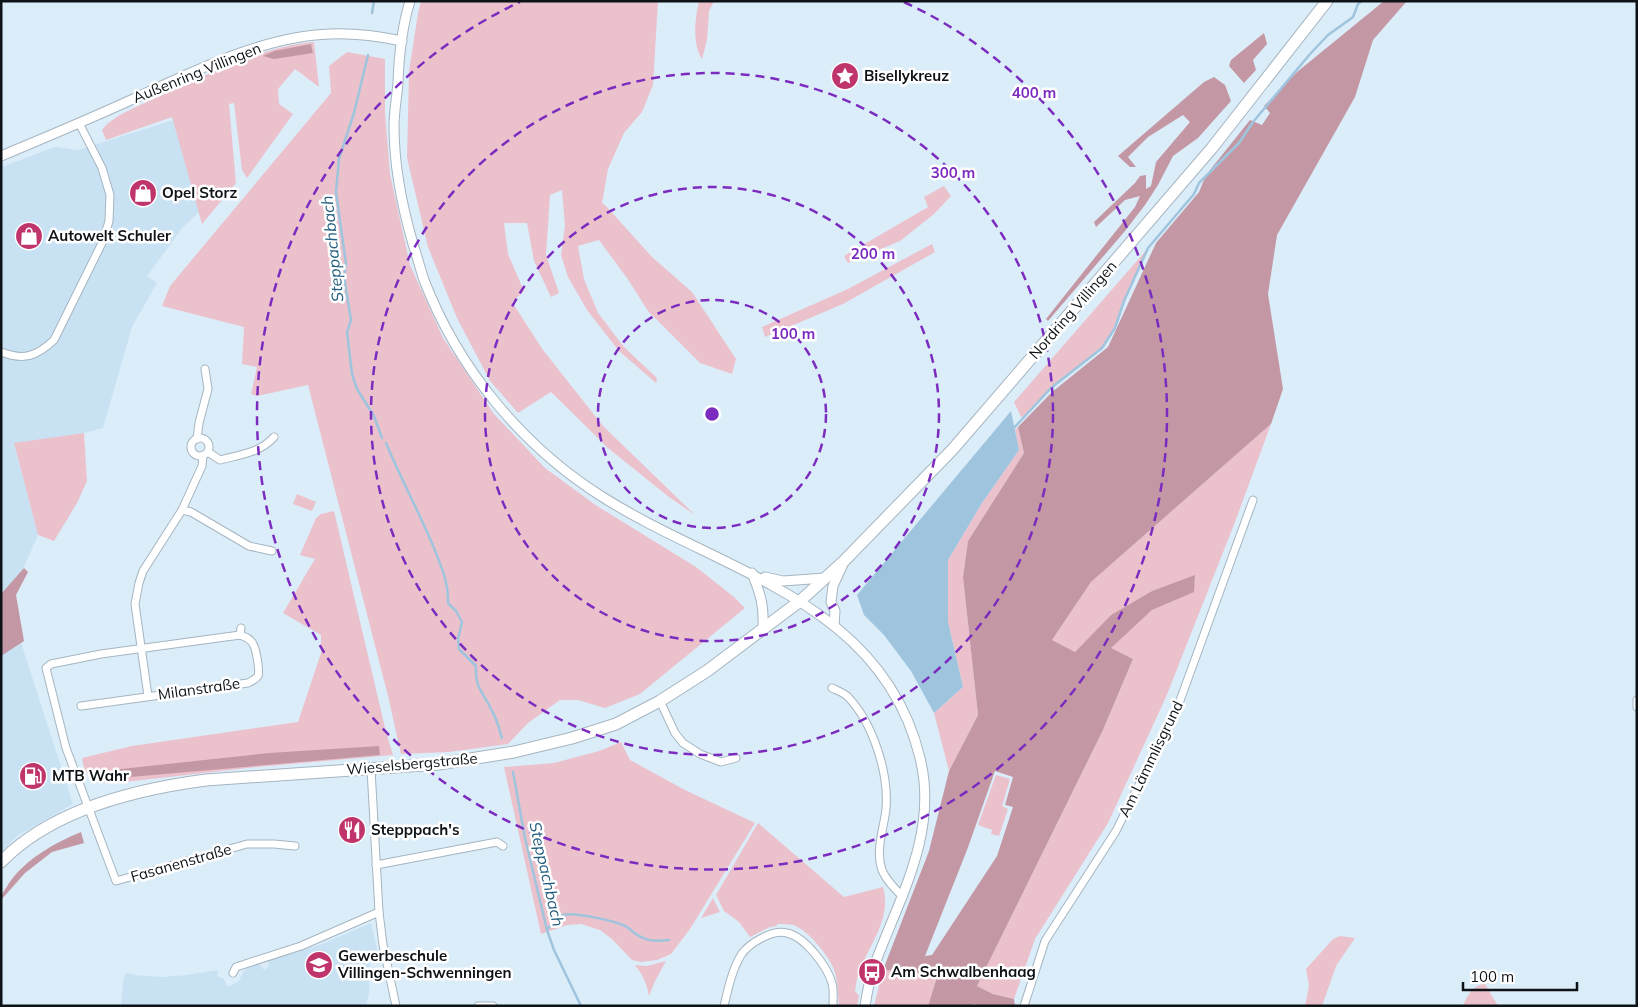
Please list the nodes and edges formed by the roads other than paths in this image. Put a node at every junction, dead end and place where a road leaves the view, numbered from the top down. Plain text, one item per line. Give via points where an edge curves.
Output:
1 (410, 1) edge
2 (1327, 1) edge
3 (402, 42) junction
4 (79, 123) junction
5 (1, 156) edge
6 (1, 352) edge
7 (205, 369) dead end
8 (274, 437) dead end
9 (197, 439) junction
10 (205, 453) junction
11 (1253, 500) dead end
12 (182, 510) junction
13 (272, 551) dead end
14 (844, 561) junction
15 (752, 574) junction
16 (825, 578) junction
17 (800, 601) junction
18 (834, 626) junction
19 (763, 630) junction
20 (142, 650) junction
21 (832, 688) dead end
22 (148, 696) junction
23 (1637, 700) edge
24 (660, 702) junction
25 (81, 706) dead end
26 (1637, 706) edge
27 (736, 758) dead end
28 (371, 769) junction
29 (87, 808) junction
30 (295, 846) dead end
31 (503, 846) dead end
32 (1, 862) edge
33 (376, 864) junction
34 (903, 897) junction
35 (379, 912) junction
36 (233, 973) dead end
37 (396, 1006) edge
38 (478, 1006) edge
39 (493, 1006) edge
40 (724, 1006) edge
41 (833, 1006) edge
42 (865, 1006) edge
43 (1024, 1006) edge

1 - 3 street
2 - 14 main road, Nordring Villingen via 1212,148 1135,239 953,448
3 - 4 street, Außenring Villingen via 366,35 329,34 279,41 223,59
3 - 15 street via 394,125 398,178 424,278 456,346 496,402 531,442 560,466 636,518
4 - 5 street, Außenring Villingen
4 - 6 street via 102,168 110,195 109,220 103,241 54,340 42,351 28,356
7 - 9 street via 208,389
8 - 10 street via 267,446 220,460
9 - 10 street via 207,441 209,446
9 - 10 street via 192,442 194,454
10 - 12 street
11 - 43 street, Am Lämmlisgrund via 1178,706 1116,831 1045,942
12 - 13 street via 249,546
12 - 20 street via 143,571 139,583 135,604
14 - 16 main road, Nordring Villingen
14 - 18 street via 833,586
15 - 16 street via 783,581
15 - 17 street
15 - 19 street via 764,610
16 - 17 main road, Nordring Villingen
17 - 18 street
17 - 19 main road, Wieselsbergstraße
18 - 34 street via 866,653 888,681 906,714 921,758 925,816
19 - 24 main road, Wieselsbergstraße
20 - 22 street, Milanstraße
20 - 22 street, Milanstraße via 240,631 253,643 259,669 258,676 248,683
20 - 29 street, Milanstraße via 65,660 46,668 66,748
21 - 34 street via 848,696 870,729 884,769 886,807 879,855 882,870
22 - 25 street, Milanstraße
23 - 26 street
24 - 27 street via 683,743 721,762
24 - 28 main road, Wieselsbergstraße via 616,724 562,740 448,763
28 - 29 main road, Wieselsbergstraße via 172,784
28 - 33 street
29 - 30 street, Fasanenstraße via 116,881 247,844
29 - 32 main road, Wieselsbergstraße via 27,840
31 - 33 street via 497,842
33 - 35 street
34 - 42 street via 872,972
35 - 36 street via 293,949 236,967
35 - 37 street
38 - 39 street
40 - 41 street via 741,955 766,936 787,932 806,942 821,961 832,983

